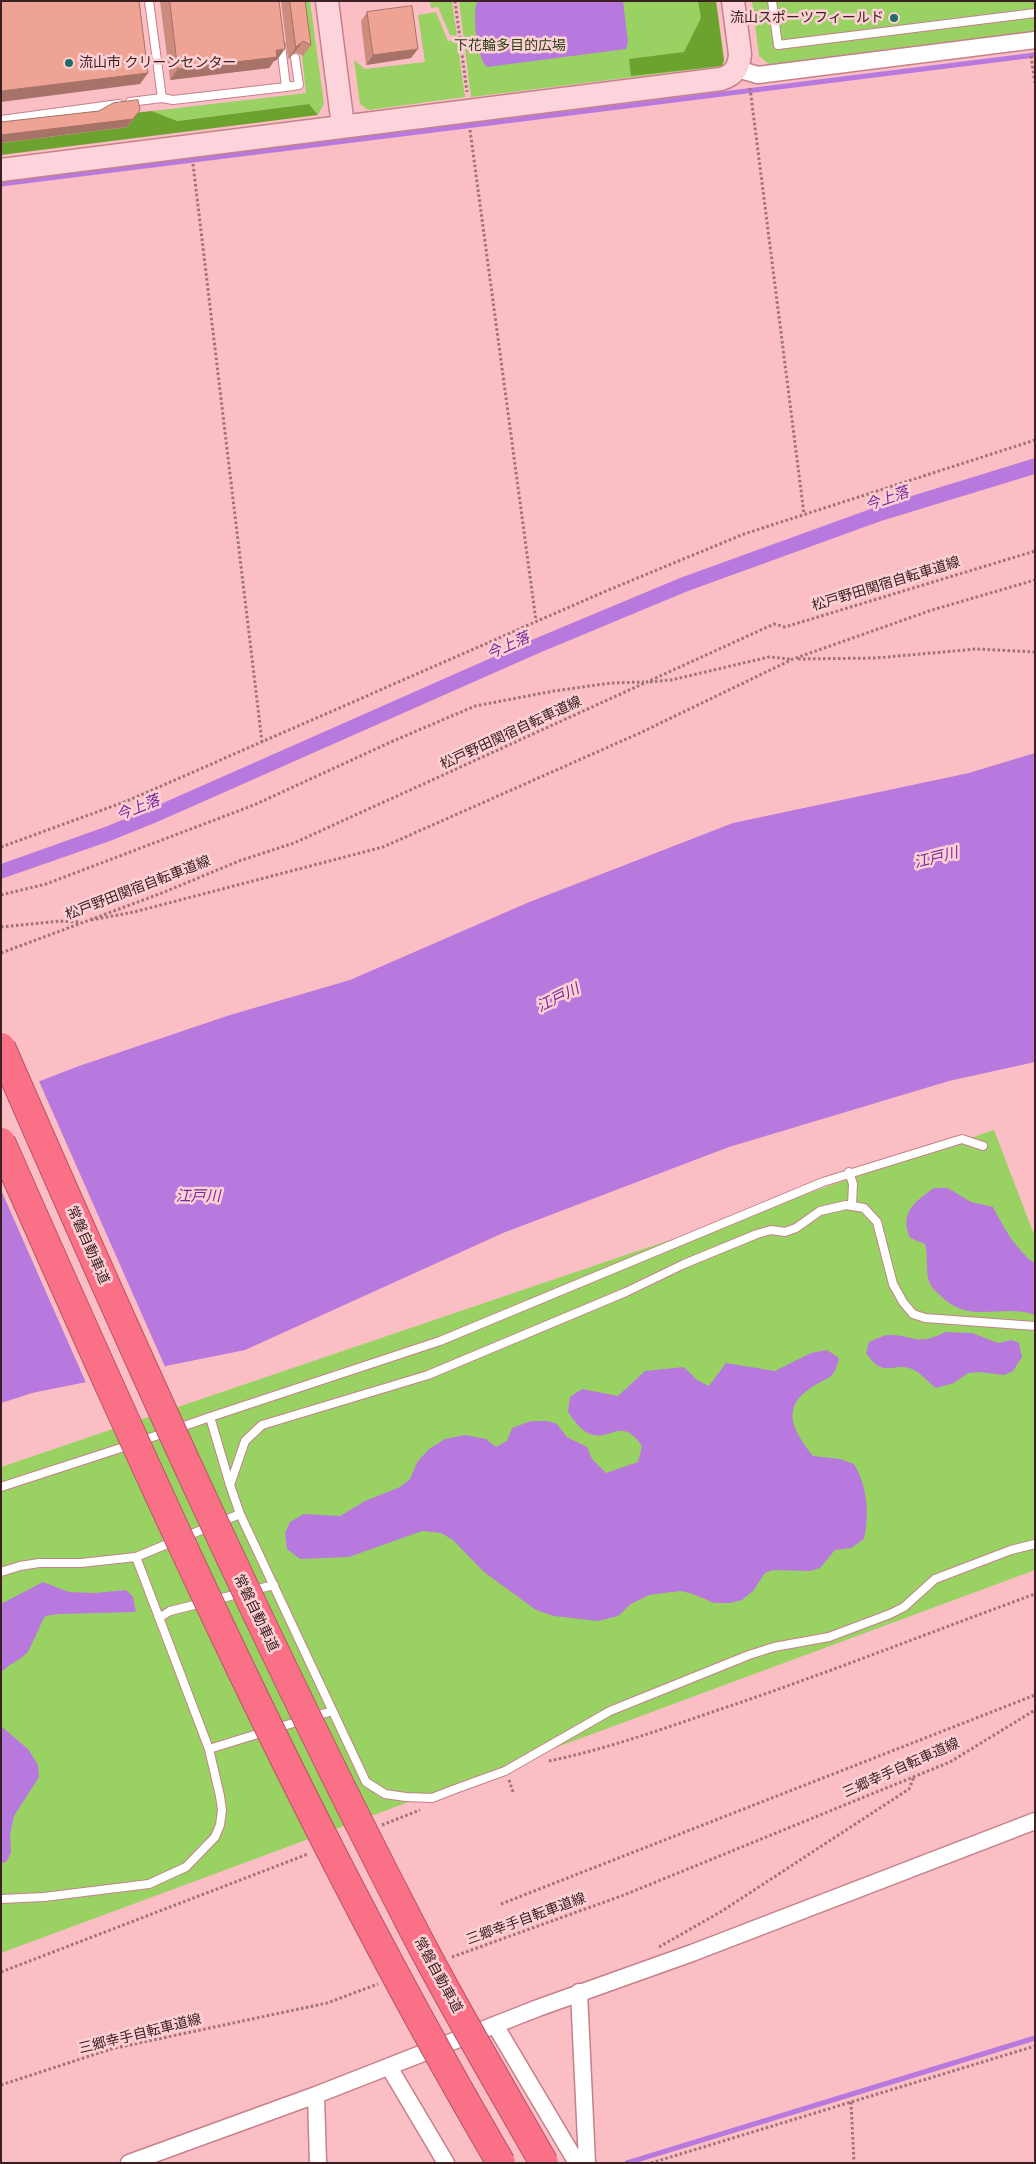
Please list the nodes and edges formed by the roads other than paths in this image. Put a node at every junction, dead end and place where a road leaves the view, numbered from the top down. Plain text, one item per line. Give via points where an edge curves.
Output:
1 (149, 1) edge
2 (327, 1) edge
3 (734, 1) edge
4 (772, 1) edge
5 (1035, 13) edge
6 (280, 39) edge
7 (1035, 40) edge
8 (295, 58) edge
9 (737, 70) junction
10 (286, 87) junction
11 (162, 98) junction
12 (1, 120) edge
13 (342, 126) junction
14 (1, 170) edge
15 (1, 1047) edge
16 (1, 1142) edge
17 (983, 1146) dead end
18 (849, 1172) junction
19 (852, 1206) junction
20 (1035, 1326) edge
21 (210, 1417) junction
22 (230, 1485) junction
23 (1, 1487) edge
24 (240, 1514) junction
25 (1035, 1544) edge
26 (136, 1557) junction
27 (1, 1572) edge
28 (274, 1585) junction
29 (159, 1618) junction
30 (332, 1711) junction
31 (209, 1749) junction
32 (1035, 1821) edge
33 (1, 1899) edge
34 (579, 1992) junction
35 (495, 2025) junction
36 (389, 2067) junction
37 (316, 2095) junction
38 (129, 2163) edge
39 (318, 2163) edge
40 (446, 2163) edge
41 (501, 2163) edge
42 (544, 2163) edge
43 (576, 2163) edge
44 (587, 2163) edge

1 - 11 lane
2 - 13 street
3 - 9 street via 740,54
4 - 5 lane via 778,45
6 - 10 lane
7 - 9 street via 758,75
8 - 10 lane via 299,86
9 - 13 street via 721,79
10 - 11 lane via 173,100
11 - 12 lane
13 - 14 street
15 - 42 highway, 常磐自動車道, bridge via 218,1534 310,1727 416,1934
16 - 41 highway, bridge via 179,1541 272,1733 381,1948
17 - 18 lane via 962,1139
18 - 19 lane via 853,1184
18 - 21 lane via 440,1342
19 - 20 lane via 864,1208 877,1222 893,1284 913,1314 925,1318
19 - 22 lane via 820,1211 785,1232 771,1230 756,1234 428,1376 262,1425 245,1441
21 - 22 lane
21 - 23 lane
22 - 24 lane
24 - 26 lane
24 - 28 lane
25 - 30 lane via 935,1579 904,1607 890,1614 829,1637 749,1655 610,1711 505,1771 432,1798 385,1794 366,1782
26 - 27 lane via 81,1563 39,1562
26 - 29 lane
28 - 29 lane via 170,1611
28 - 30 lane
29 - 31 lane
30 - 31 lane
31 - 33 lane via 220,1796 220,1825 215,1837 186,1867 149,1884
32 - 34 street via 692,1953
34 - 35 street
34 - 44 street
35 - 36 street
35 - 43 street
36 - 37 street
36 - 40 street
37 - 38 street
37 - 39 street

